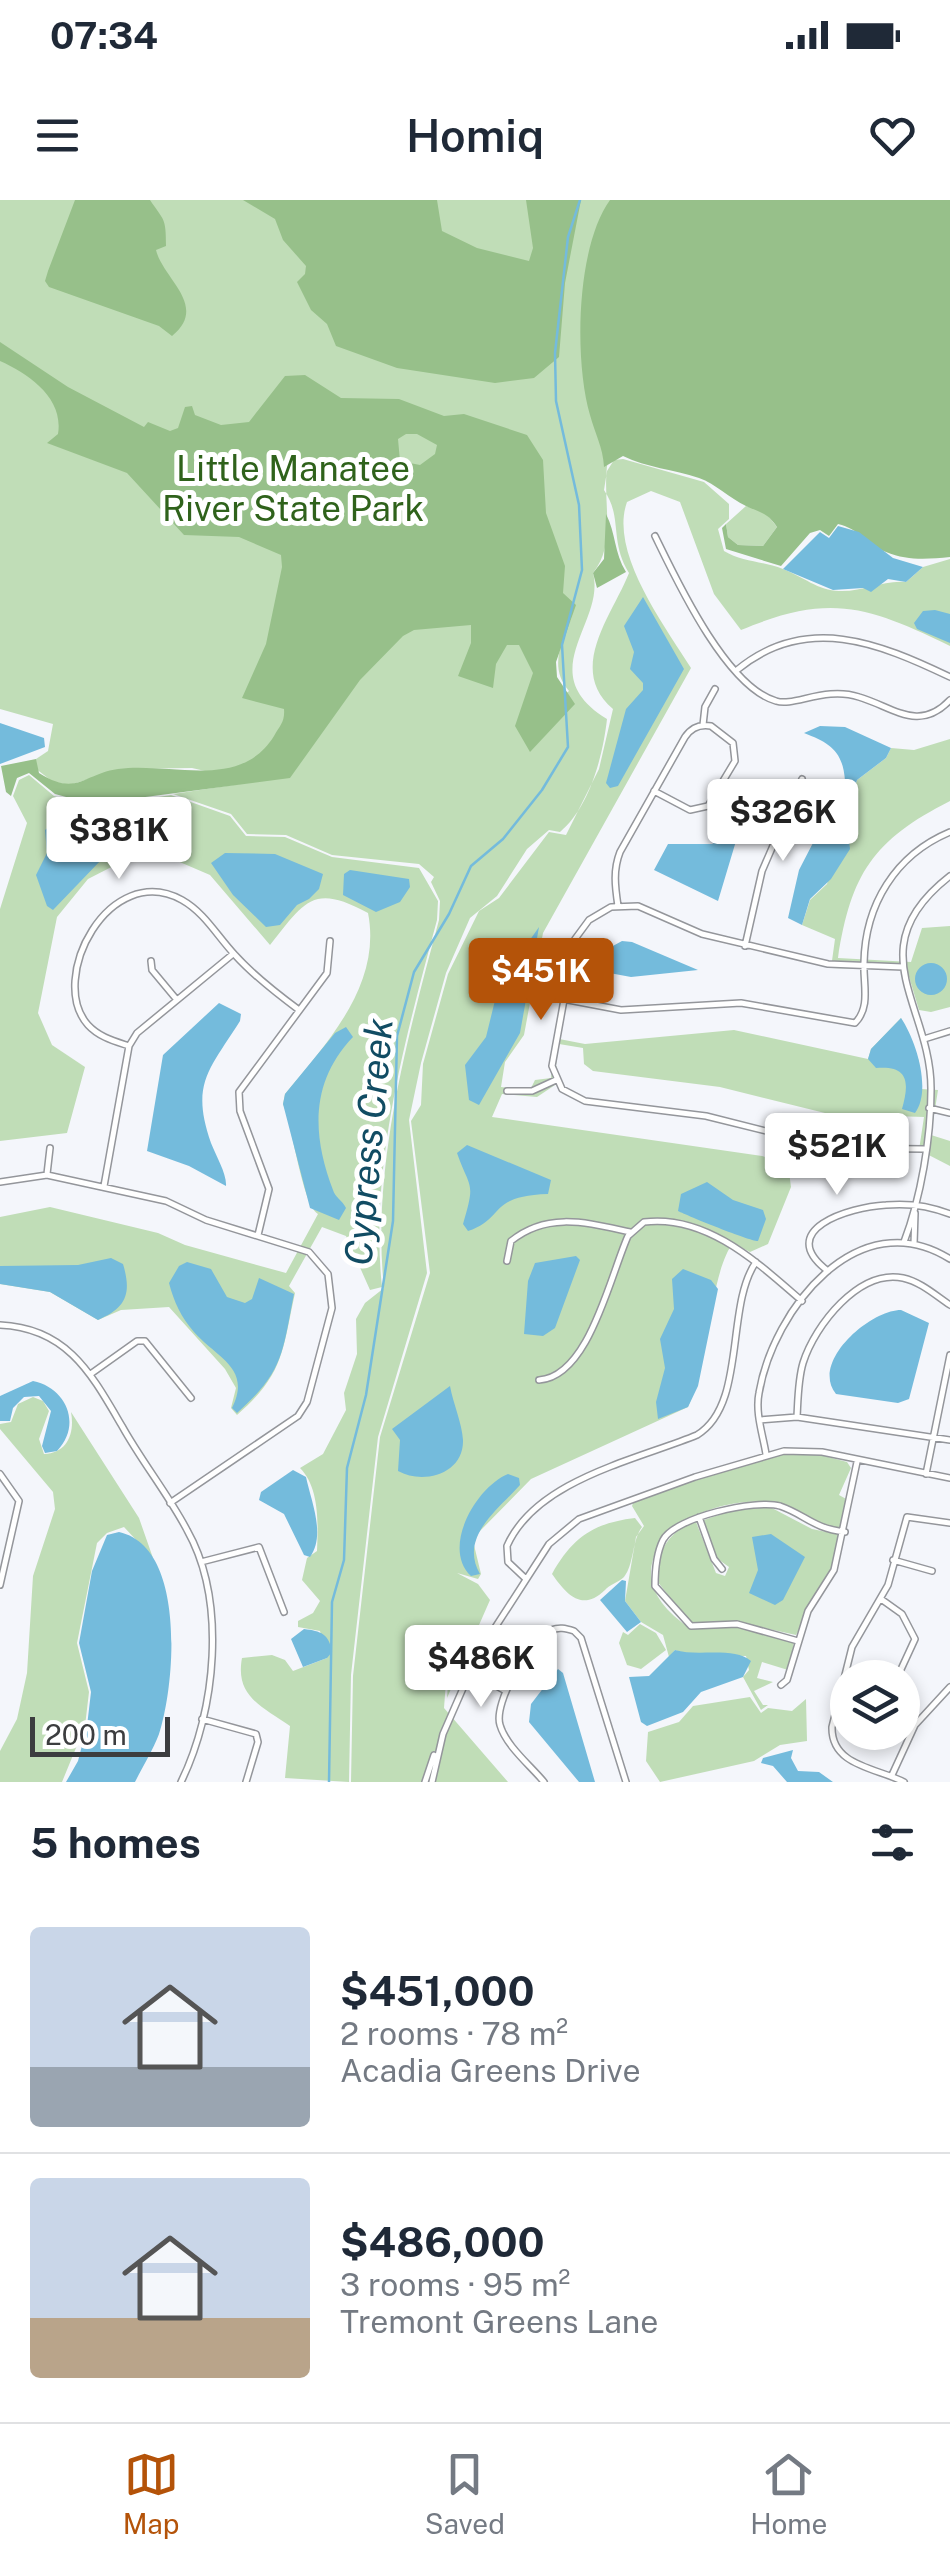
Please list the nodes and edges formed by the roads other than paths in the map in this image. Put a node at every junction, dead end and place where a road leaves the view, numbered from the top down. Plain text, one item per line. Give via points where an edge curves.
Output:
1 (655, 536) dead end
2 (737, 670) junction
3 (950, 678) edge
4 (715, 689) dead end
5 (950, 700) edge
6 (703, 725) junction
7 (802, 779) dead end
8 (654, 791) junction
9 (950, 832) edge
10 (950, 876) edge
11 (618, 906) junction
12 (330, 941) dead end
13 (745, 946) junction
14 (234, 954) junction
15 (152, 961) dead end
16 (864, 967) junction
17 (903, 967) junction
18 (563, 999) junction
19 (177, 1000) junction
20 (299, 1010) junction
21 (950, 1031) edge
22 (924, 1039) junction
23 (129, 1046) junction
24 (556, 1080) junction
25 (507, 1091) dead end
26 (929, 1108) junction
27 (950, 1114) edge
28 (50, 1148) dead end
29 (924, 1149) junction
30 (47, 1175) junction
31 (0, 1182) edge
32 (104, 1187) junction
33 (915, 1208) junction
34 (950, 1214) edge
35 (630, 1232) junction
36 (258, 1235) junction
37 (904, 1242) junction
38 (914, 1244) junction
39 (950, 1259) edge
40 (506, 1261) dead end
41 (756, 1262) junction
42 (828, 1271) junction
43 (802, 1301) junction
44 (950, 1305) edge
45 (0, 1324) edge
46 (950, 1355) edge
47 (92, 1373) junction
48 (538, 1380) dead end
49 (191, 1398) dead end
50 (797, 1417) junction
51 (760, 1420) junction
52 (933, 1438) junction
53 (950, 1440) edge
54 (766, 1454) junction
55 (858, 1462) junction
56 (0, 1474) edge
57 (926, 1474) junction
58 (950, 1478) edge
59 (170, 1503) junction
60 (699, 1518) junction
61 (950, 1523) edge
62 (845, 1532) junction
63 (894, 1560) junction
64 (200, 1562) junction
65 (722, 1568) dead end
66 (932, 1571) dead end
67 (526, 1579) junction
68 (0, 1585) edge
69 (881, 1599) junction
70 (284, 1612) dead end
71 (798, 1641) junction
72 (906, 1660) edge
73 (469, 1671) junction
74 (781, 1685) dead end
75 (950, 1687) edge
76 (504, 1690) junction
77 (201, 1719) junction
78 (920, 1720) edge
79 (443, 1734) junction
80 (904, 1750) edge
81 (892, 1776) junction
82 (181, 1782) edge
83 (246, 1782) edge
84 (425, 1782) edge
85 (432, 1782) edge
86 (544, 1782) edge
87 (626, 1782) edge
88 (904, 1782) edge

1 - 2 street via 695,618
2 - 3 street via 778,646 829,636 877,644
2 - 5 street via 779,702 841,693 915,718
4 - 6 street
6 - 8 street via 686,735
6 - 8 street via 720,730 736,750 715,798 690,810
7 - 13 street via 770,848
8 - 11 street via 616,862
9 - 16 street via 914,854 884,886 869,924
10 - 17 street via 917,912
11 - 13 street via 642,907
11 - 18 street via 594,915 578,933
12 - 20 street via 327,973
13 - 16 street
14 - 19 street
14 - 20 street
14 - 23 street via 180,899 143,893 108,909 84,948 76,1004 90,1028
15 - 19 street
16 - 17 street
16 - 18 street via 866,1005 855,1024 740,1002 621,1010
17 - 22 street
18 - 24 street via 553,1055
19 - 23 street
20 - 36 street via 239,1092 269,1189
21 - 22 street
22 - 26 street
23 - 32 street
24 - 25 street via 528,1092
24 - 29 street via 580,1100 706,1116 834,1148
26 - 27 street
26 - 29 street
28 - 30 street
29 - 33 street
30 - 31 street
30 - 32 street
32 - 36 street via 169,1202
33 - 34 street
33 - 37 street
33 - 38 street
33 - 42 street via 862,1209 811,1234 807,1252
35 - 40 street via 548,1222 512,1241
35 - 41 street via 652,1221 691,1228
35 - 48 street via 576,1360 556,1377
36 - 59 street via 309,1252 328,1274 332,1308 308,1402 287,1426
37 - 38 street
37 - 42 street via 854,1251
38 - 39 street
41 - 43 street
41 - 67 street via 713,1422 542,1505 506,1550
42 - 43 street
43 - 51 street via 773,1340 759,1392
44 - 50 street via 900,1278 856,1290 810,1347
45 - 47 street via 55,1341
46 - 52 street
47 - 49 street via 145,1341
47 - 59 street
50 - 51 street
50 - 52 street
51 - 54 street
52 - 53 street
52 - 57 street
54 - 55 street via 804,1450
54 - 67 street via 580,1518 549,1544
55 - 57 street
55 - 62 street
56 - 68 street via 18,1501
57 - 58 street
59 - 64 street
60 - 62 street via 778,1506 808,1524
60 - 65 street
60 - 71 street via 664,1538 655,1569 658,1591 690,1626 736,1624
61 - 63 street via 907,1517
62 - 71 street
63 - 66 street
63 - 69 street
64 - 70 street via 259,1547
64 - 77 street via 210,1630
67 - 73 street
69 - 72 street via 902,1614 916,1639
69 - 81 street via 852,1646 832,1738 847,1759
71 - 74 street
73 - 76 street
73 - 79 street
75 - 78 street
76 - 86 street via 499,1724
76 - 87 street via 543,1635 554,1628 574,1631
77 - 82 street
77 - 83 street via 256,1734
79 - 84 street
79 - 85 street
80 - 81 street
81 - 88 street

